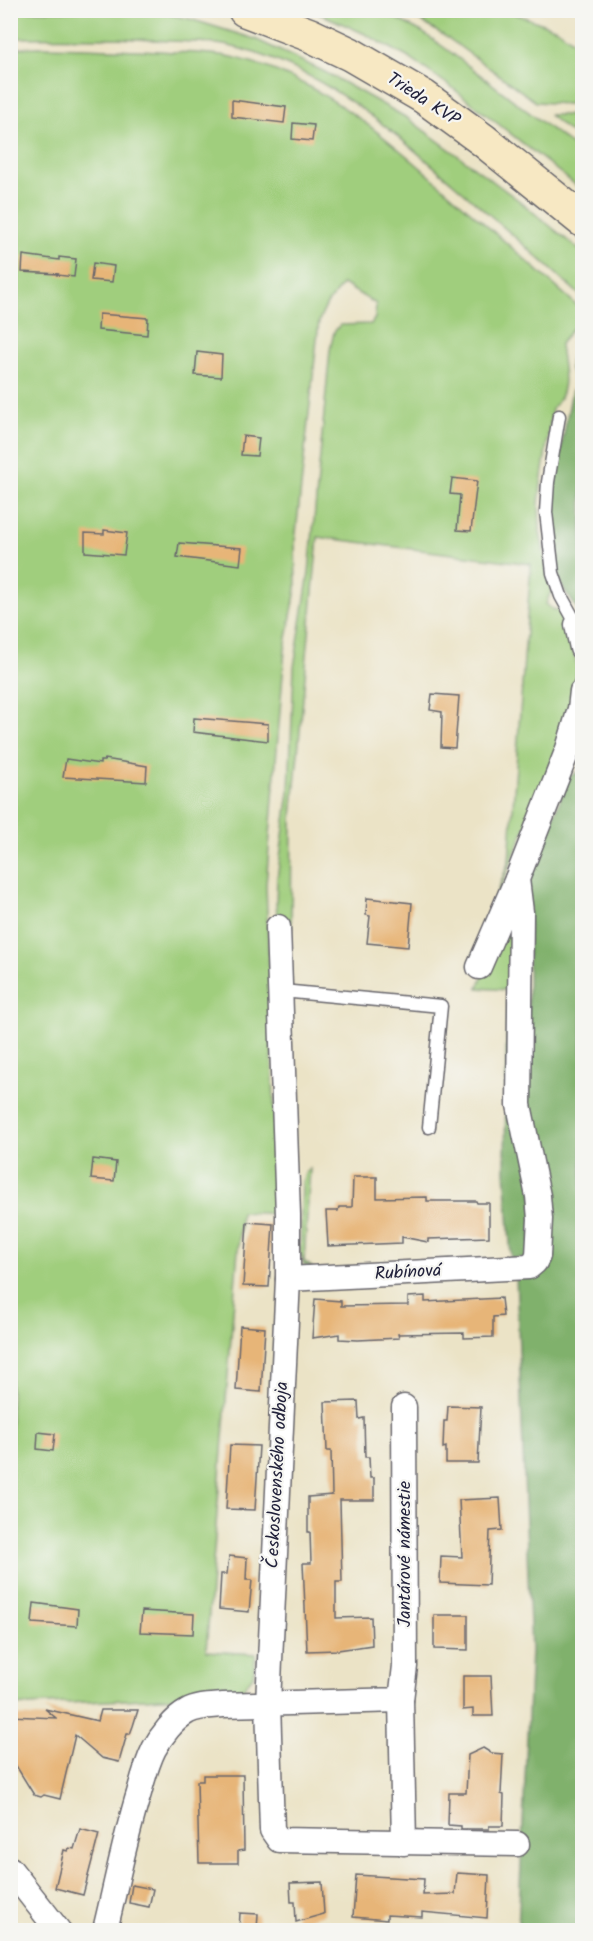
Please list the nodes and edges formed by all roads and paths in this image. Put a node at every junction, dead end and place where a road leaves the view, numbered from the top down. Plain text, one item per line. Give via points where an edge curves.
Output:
1 (245, 10) edge
2 (582, 220) edge
3 (559, 416) dead end
4 (580, 636) edge
5 (582, 691) edge
6 (575, 751) edge
7 (517, 879) junction
8 (278, 927) dead end
9 (478, 967) dead end
10 (282, 991) junction
11 (429, 1126) dead end
12 (288, 1279) junction
13 (404, 1407) dead end
14 (401, 1700) junction
15 (268, 1703) junction
16 (404, 1843) junction
17 (517, 1844) dead end
18 (10, 1869) edge
19 (58, 1930) edge
20 (105, 1930) edge

1 - 2 street, Trieda KVP via 350,54 424,97
3 - 4 lane via 546,512 554,573
5 - 6 street
6 - 7 street
7 - 9 street
7 - 12 street, Rubínová via 521,912 519,1105 538,1196 540,1219 535,1262 529,1267
8 - 10 street, Československého odboja
10 - 11 lane via 441,1006
10 - 12 street, Československého odboja
12 - 15 street, Československého odboja
13 - 14 street, Jantárové námestie via 405,1666
14 - 15 street
14 - 16 street, Jantárové námestie
15 - 16 street via 272,1830 279,1840
15 - 20 street via 204,1707 187,1712 162,1737 153,1750 133,1812
16 - 17 street
18 - 19 street

